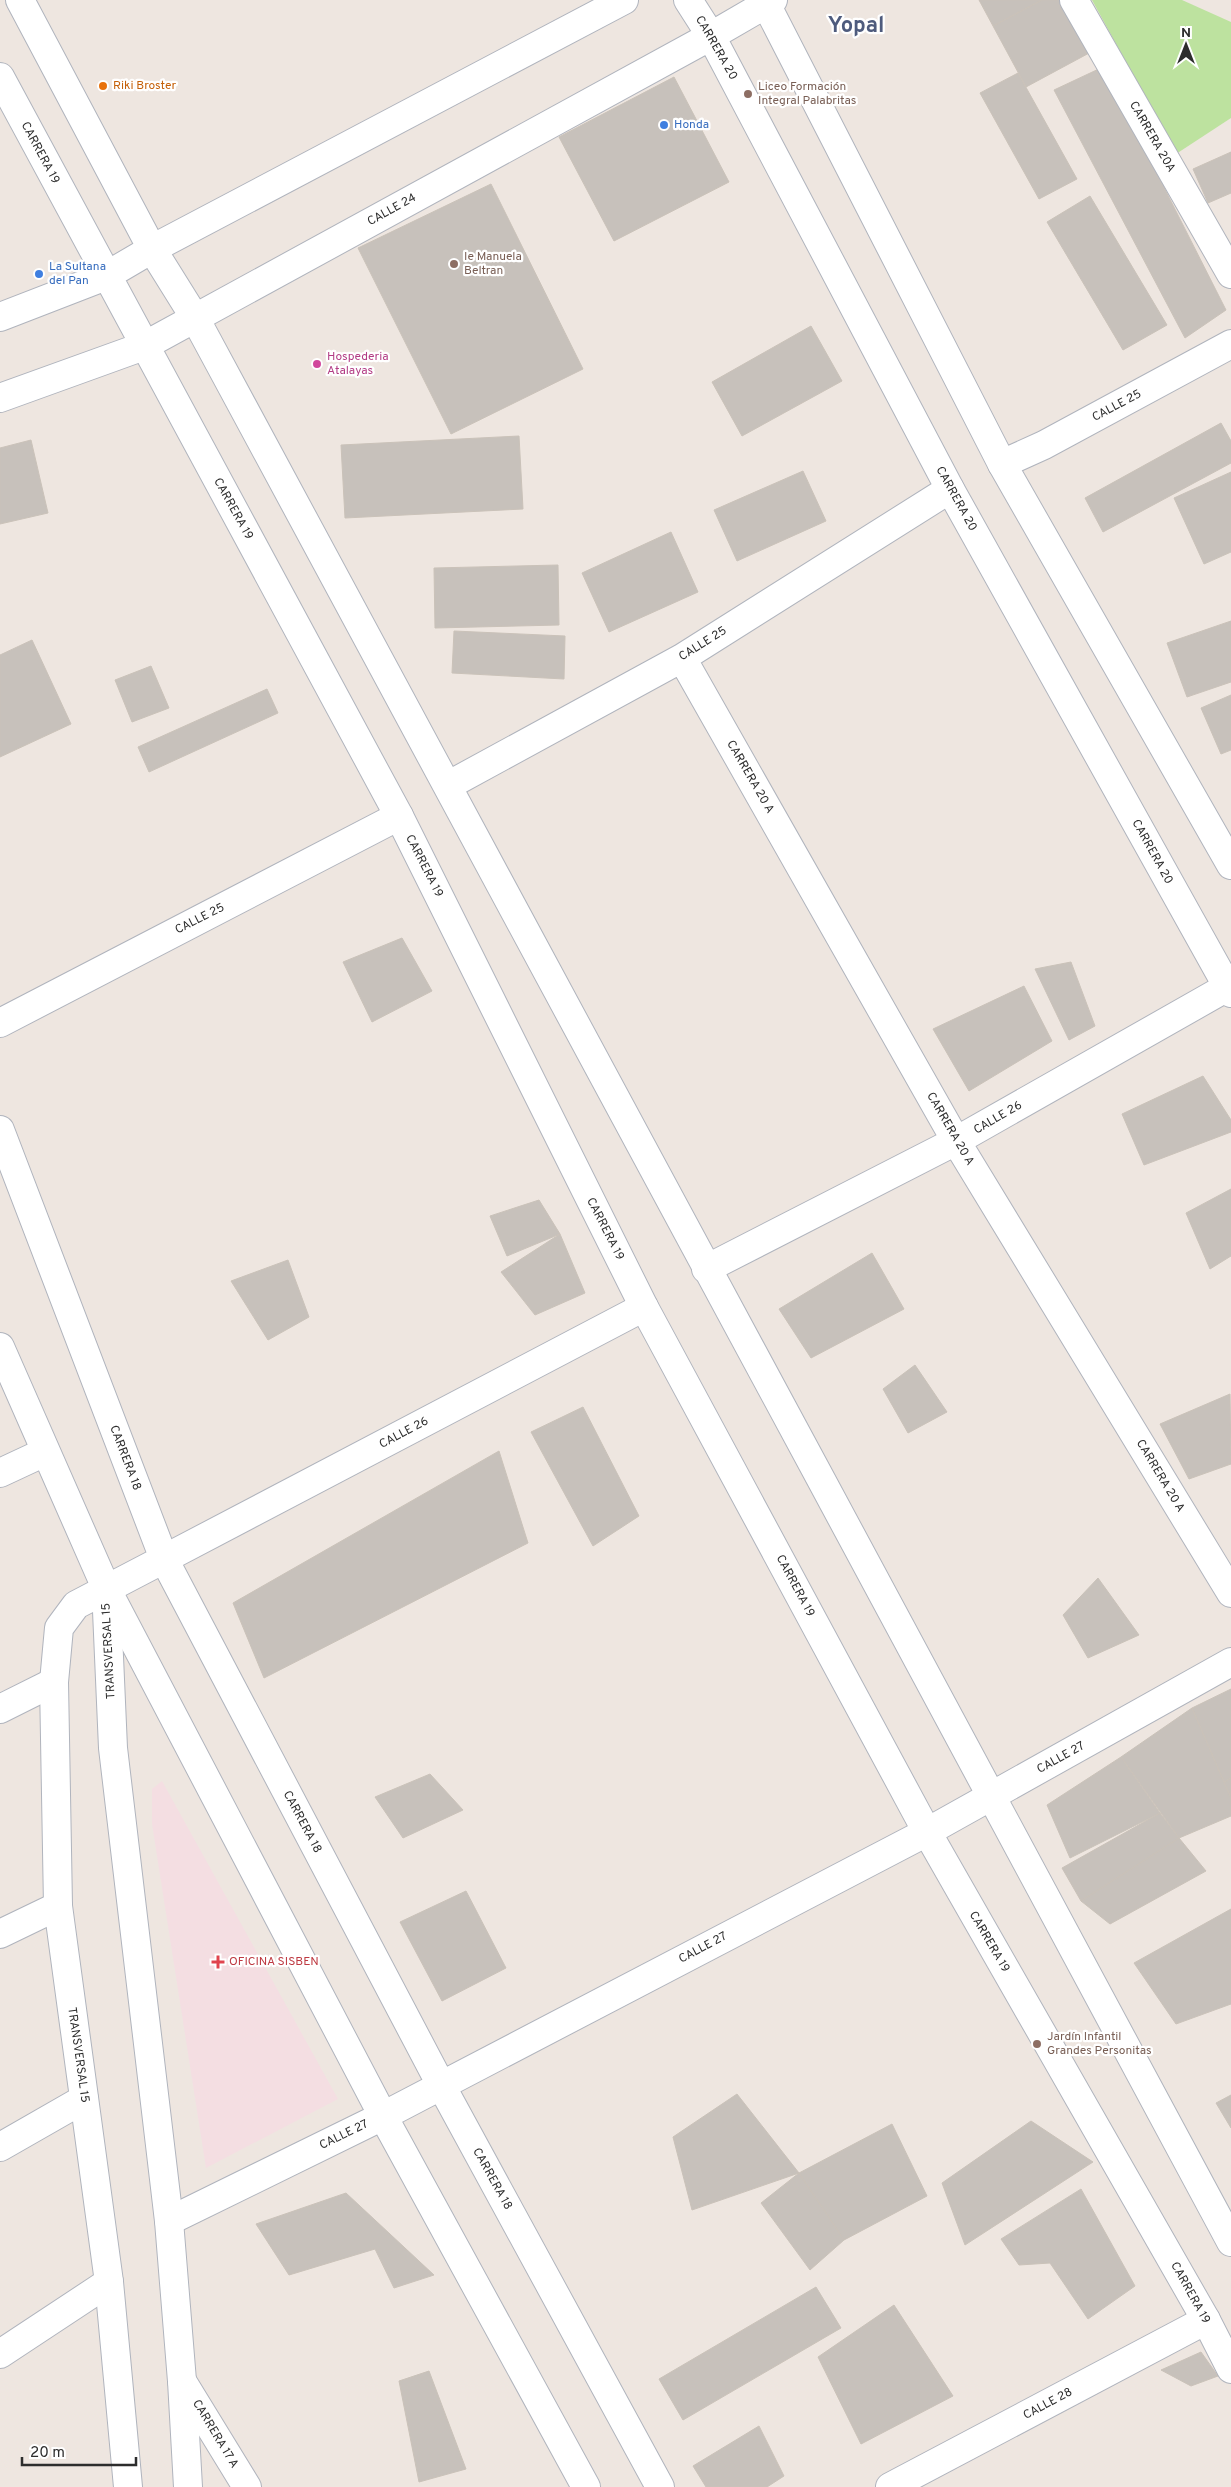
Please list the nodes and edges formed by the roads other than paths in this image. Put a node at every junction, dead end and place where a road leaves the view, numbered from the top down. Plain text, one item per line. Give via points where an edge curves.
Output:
1 (20, 0) edge
2 (624, 0) edge
3 (688, 0) edge
4 (1074, 0) edge
5 (768, 1) edge
6 (711, 36) junction
7 (0, 78) edge
8 (152, 249) junction
9 (1231, 274) edge
10 (106, 276) junction
11 (0, 317) edge
12 (195, 318) junction
13 (1231, 344) edge
14 (144, 346) junction
15 (0, 398) edge
16 (1002, 464) junction
17 (950, 489) junction
18 (682, 658) junction
19 (449, 786) junction
20 (399, 816) junction
21 (1231, 865) edge
22 (1230, 989) edge
23 (0, 1023) edge
24 (0, 1130) edge
25 (956, 1141) junction
26 (706, 1269) junction
27 (644, 1307) junction
28 (0, 1347) edge
29 (45, 1452) junction
30 (0, 1473) edge
31 (164, 1559) junction
32 (106, 1588) junction
33 (1231, 1593) edge
34 (1231, 1662) edge
35 (54, 1682) junction
36 (0, 1709) edge
37 (990, 1797) junction
38 (927, 1832) junction
39 (58, 1906) junction
40 (0, 1934) edge
41 (441, 2085) junction
42 (84, 2099) junction
43 (383, 2116) junction
44 (0, 2147) edge
45 (169, 2222) junction
46 (1231, 2242) edge
47 (109, 2282) junction
48 (1206, 2320) junction
49 (0, 2354) edge
50 (1231, 2369) edge
51 (182, 2381) junction
52 (128, 2487) edge
53 (188, 2487) edge
54 (247, 2487) edge
55 (586, 2487) edge
56 (660, 2487) edge
57 (890, 2487) edge

1 - 8 street
2 - 8 street
3 - 6 street, CARRERA 20
4 - 9 street, CARRERA 20A
5 - 6 street, CALLE 24
5 - 16 street
6 - 12 street, CALLE 24
6 - 17 street, CARRERA 20
7 - 10 street, CARRERA 19
8 - 10 street
8 - 12 street
10 - 11 street
10 - 14 street, CARRERA 19
12 - 14 street, CALLE 24
12 - 19 street
13 - 16 street, CALLE 25 via 1044,445
14 - 15 street, CALLE 24
14 - 20 street, CARRERA 19
16 - 21 street
17 - 18 street, CALLE 25
17 - 22 street, CARRERA 20
18 - 19 street, CALLE 25
18 - 25 street, CARRERA 20 A
19 - 26 street
20 - 23 street, CALLE 25
20 - 27 street, CARRERA 19
22 - 25 street, CALLE 26
24 - 31 street, CARRERA 18
25 - 26 street, CALLE 26
25 - 33 street, CARRERA 20 A
26 - 37 street
27 - 31 street, CALLE 26
27 - 38 street, CARRERA 19
28 - 29 street
29 - 30 street
29 - 32 street
31 - 32 street, CALLE 26
31 - 41 street, CARRERA 18
32 - 35 street, TRANSVERSAL 15 via 76,1605 59,1628
32 - 43 street
32 - 45 street, TRANSVERSAL 15 via 113,1748
34 - 37 street, CALLE 27
35 - 36 street
35 - 39 street, TRANSVERSAL 15
37 - 38 street, CALLE 27
37 - 46 street
38 - 41 street, CALLE 27
38 - 48 street, CARRERA 19
39 - 40 street
39 - 42 street, TRANSVERSAL 15
41 - 43 street, CALLE 27
41 - 56 street, CARRERA 18
42 - 44 street
42 - 47 street, TRANSVERSAL 15
43 - 45 street, CALLE 27
43 - 55 street
45 - 51 street, TRANSVERSAL 15
47 - 49 street
47 - 52 street, TRANSVERSAL 15
48 - 50 street, CARRERA 19
48 - 57 street, CALLE 28
51 - 53 street, TRANSVERSAL 15
51 - 54 street, CARRERA 17 A

